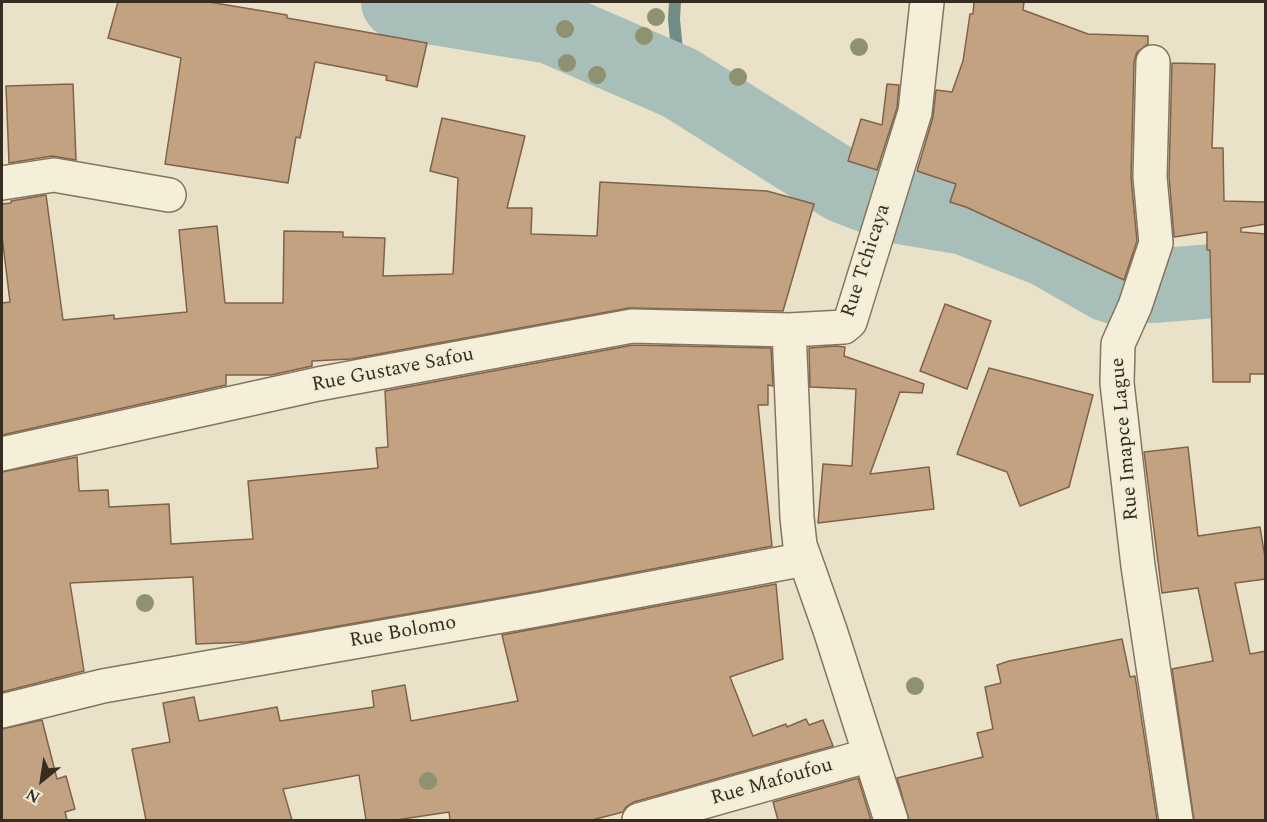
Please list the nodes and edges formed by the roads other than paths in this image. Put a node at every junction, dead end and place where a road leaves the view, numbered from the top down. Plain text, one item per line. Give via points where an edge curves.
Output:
1 (927, 2) edge
2 (1153, 62) dead end
3 (2, 183) edge
4 (169, 195) dead end
5 (789, 330) junction
6 (2, 454) edge
7 (803, 552) junction
8 (2, 711) edge
9 (870, 755) junction
10 (639, 820) edge
11 (891, 820) edge
12 (1176, 820) edge

1 - 5 street, Rue Tchicaya via 915,112 850,322 844,327
2 - 12 street, Rue Imapce Lague via 1150,177 1156,243 1118,344 1117,383 1138,566
3 - 4 street via 54,175
5 - 6 street, Rue Gustave Safou via 632,326 318,384
5 - 7 street
7 - 8 street, Rue Bolomo via 536,610 103,686
7 - 9 street
9 - 10 street, Rue Mafoufou
9 - 11 street

